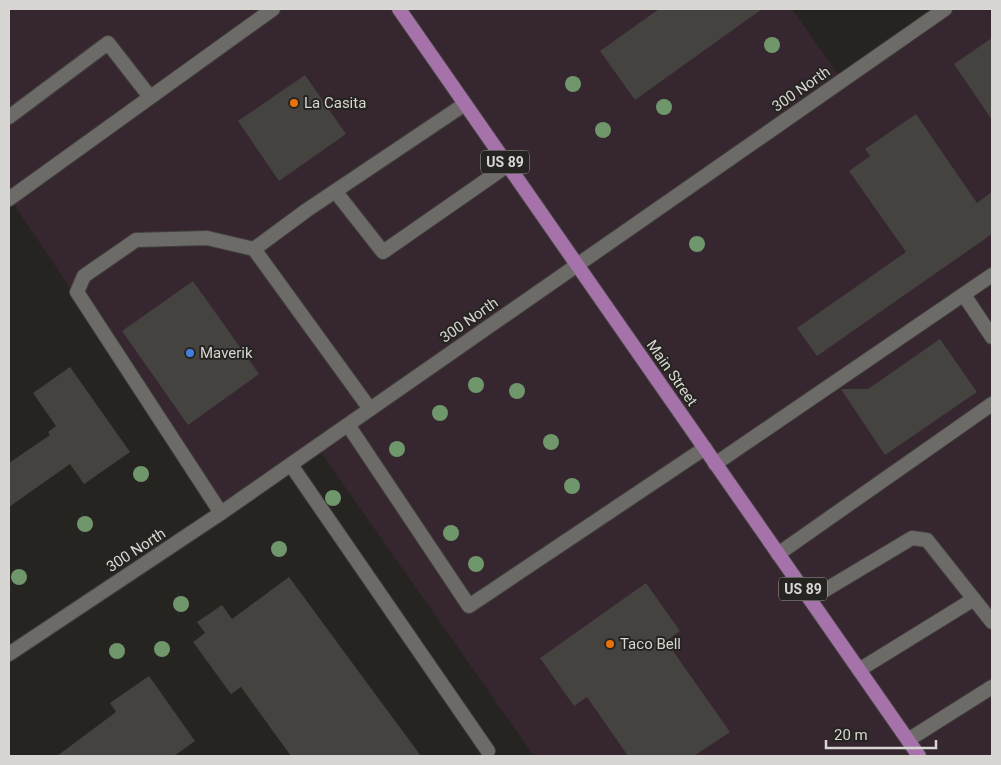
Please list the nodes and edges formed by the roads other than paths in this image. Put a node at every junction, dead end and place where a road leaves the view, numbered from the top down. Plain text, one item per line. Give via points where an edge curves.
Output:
1 (273, 9) edge
2 (399, 9) edge
3 (945, 9) edge
4 (150, 97) junction
5 (465, 104) junction
6 (9, 117) edge
7 (508, 165) junction
8 (335, 191) junction
9 (9, 199) edge
10 (254, 250) junction
11 (577, 264) junction
12 (992, 275) edge
13 (964, 295) junction
14 (992, 337) edge
15 (992, 404) edge
16 (370, 409) junction
17 (348, 425) junction
18 (705, 448) junction
19 (715, 464) junction
20 (291, 465) junction
21 (221, 513) junction
22 (778, 554) junction
23 (810, 599) junction
24 (974, 599) junction
25 (992, 622) edge
26 (9, 654) edge
27 (859, 670) junction
28 (992, 687) edge
29 (908, 740) junction
30 (488, 751) dead end
31 (919, 756) edge

1 - 4 street
2 - 5 main road, Main Street / US 89
3 - 11 street, 300 North
4 - 6 street via 108,44
4 - 9 street
5 - 7 main road, Main Street / US 89
5 - 8 street
7 - 8 street via 383,252
7 - 11 main road, Main Street / US 89
8 - 10 street
10 - 16 street
10 - 21 street via 207,238 136,240 84,276 77,292
11 - 16 street, 300 North
11 - 18 main road, Main Street / US 89
12 - 13 street
13 - 14 street
13 - 19 street
15 - 22 street
16 - 17 street, 300 North
17 - 18 street via 470,606
17 - 20 street, 300 North
18 - 19 main road, Main Street / US 89
19 - 22 main road, Main Street / US 89
20 - 21 street, 300 North
20 - 30 street
21 - 26 street, 300 North
22 - 23 main road, Main Street / US 89
23 - 24 street via 912,538 927,540
23 - 27 main road, Main Street / US 89
24 - 25 street
24 - 27 street
27 - 29 main road, Main Street / US 89
28 - 29 street
29 - 31 main road, Main Street / US 89

